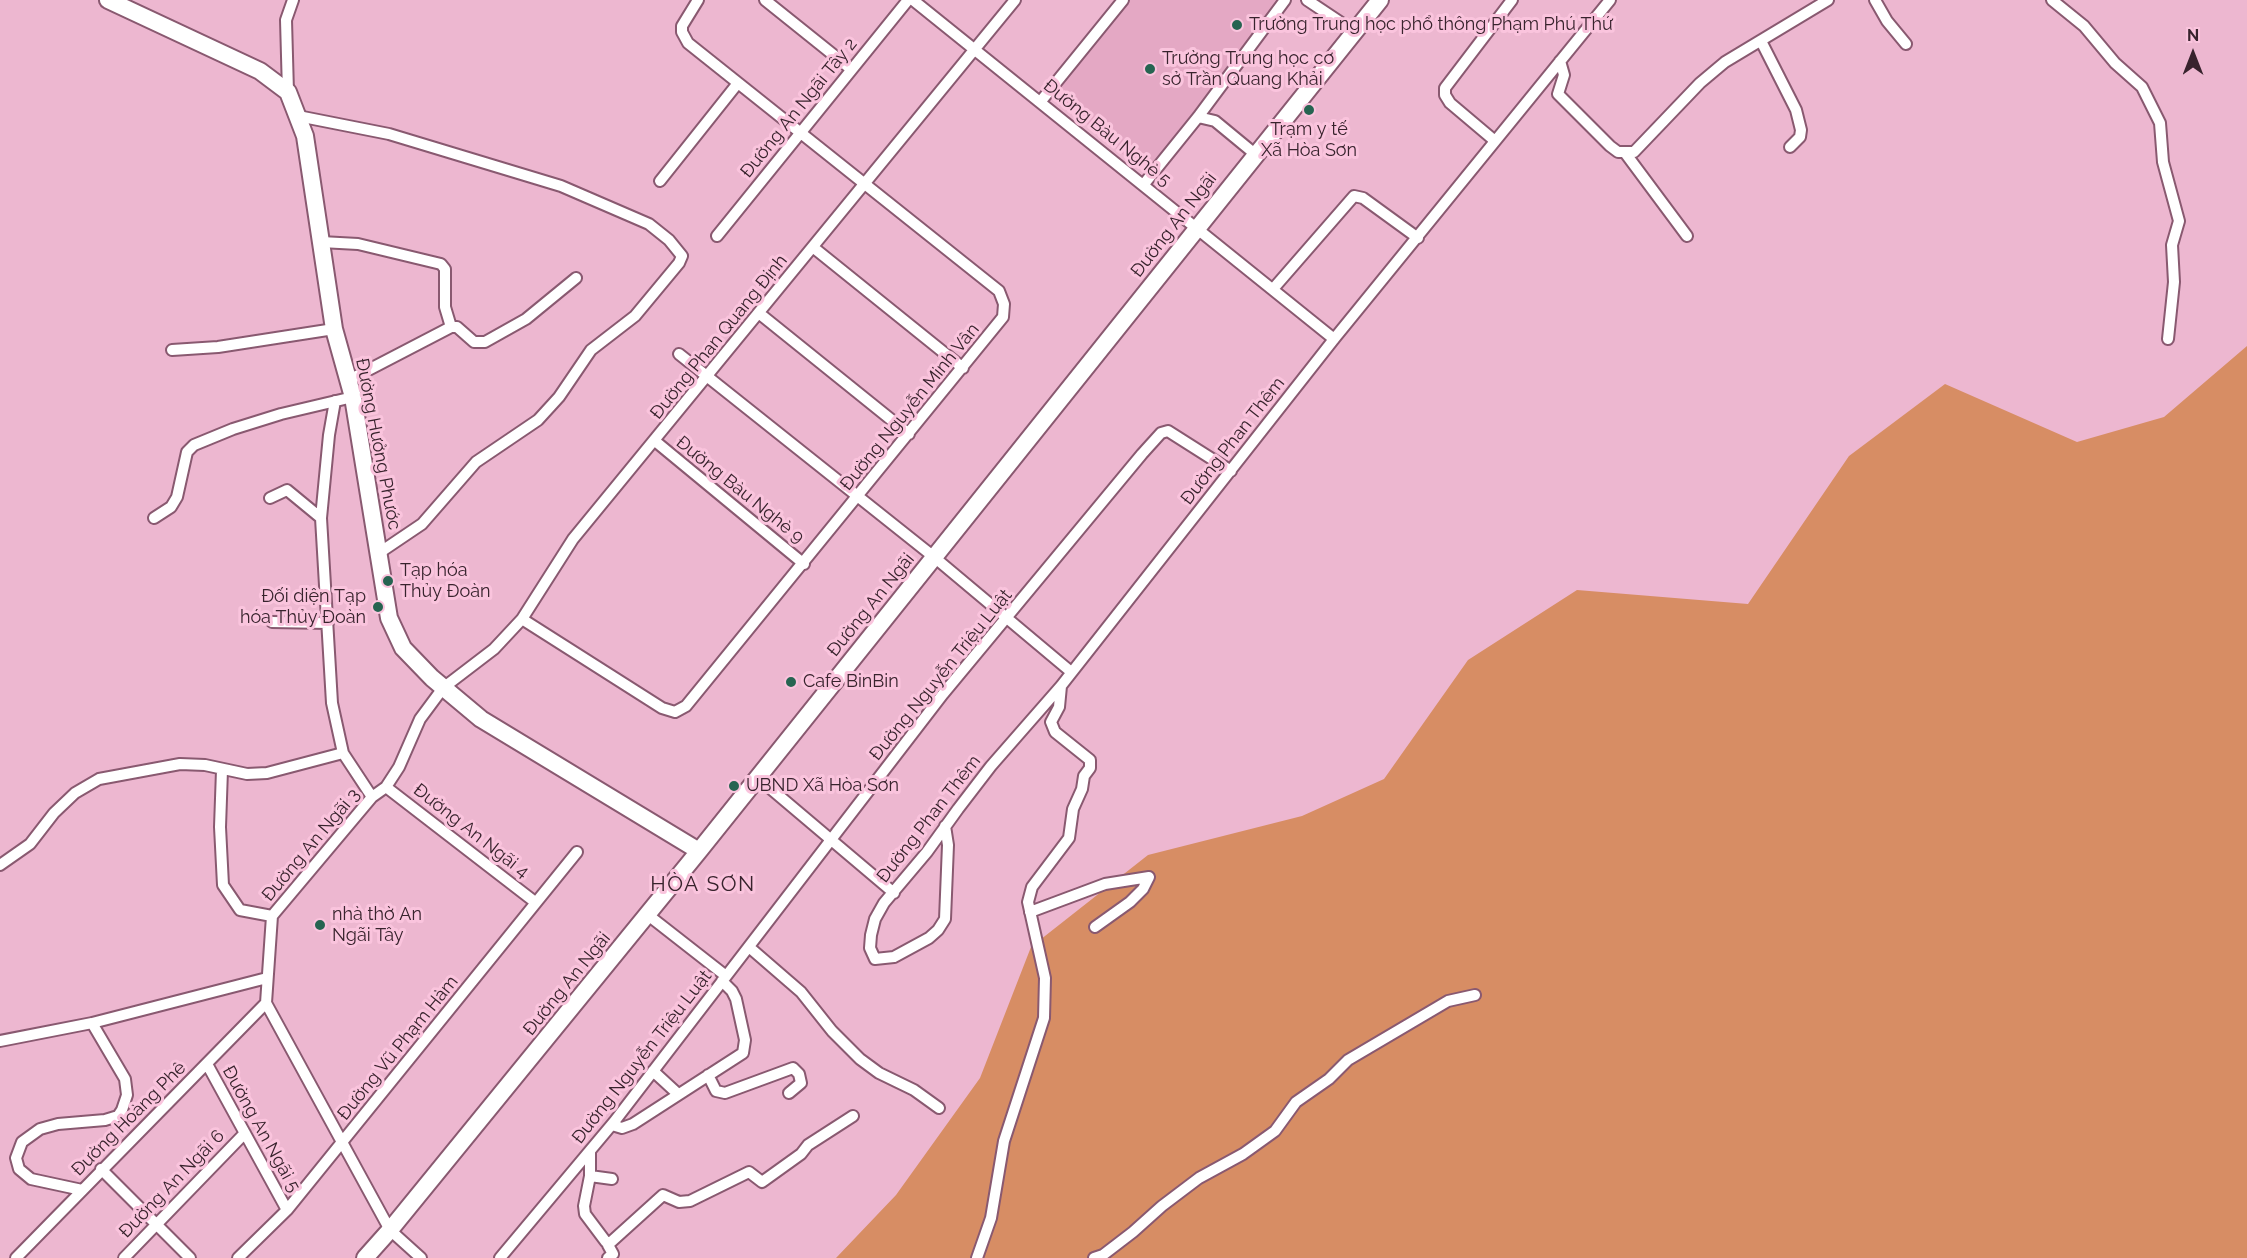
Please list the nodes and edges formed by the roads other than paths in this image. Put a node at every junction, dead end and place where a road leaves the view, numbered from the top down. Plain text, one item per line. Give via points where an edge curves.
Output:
1 (108, 0) edge
2 (293, 0) edge
3 (698, 0) edge
4 (765, 0) edge
5 (908, 0) edge
6 (913, 0) edge
7 (1015, 0) edge
8 (1123, 0) edge
9 (1285, 0) edge
10 (1306, 0) edge
11 (1380, 0) edge
12 (1512, 0) edge
13 (1610, 0) edge
14 (1828, 0) edge
15 (1875, 0) edge
16 (2052, 0) edge
17 (1354, 32) junction
18 (1761, 41) junction
19 (1906, 44) dead end
20 (975, 50) junction
21 (1560, 61) junction
22 (851, 69) junction
23 (1543, 82) junction
24 (738, 83) junction
25 (288, 92) junction
26 (1558, 94) junction
27 (1041, 100) junction
28 (298, 116) junction
29 (1198, 117) junction
30 (801, 134) junction
31 (1495, 141) junction
32 (1790, 147) dead end
33 (1255, 154) junction
34 (1626, 154) junction
35 (660, 181) dead end
36 (1144, 184) junction
37 (865, 185) junction
38 (1198, 228) junction
39 (717, 236) dead end
40 (1687, 236) dead end
41 (1418, 238) junction
42 (321, 242) junction
43 (814, 248) junction
44 (576, 278) dead end
45 (1273, 289) junction
46 (760, 314) junction
47 (451, 327) junction
48 (334, 329) junction
49 (1334, 339) junction
50 (2168, 339) dead end
51 (172, 350) dead end
52 (679, 354) dead end
53 (963, 368) junction
54 (708, 377) junction
55 (349, 380) junction
56 (353, 397) junction
57 (335, 401) junction
58 (909, 434) junction
59 (655, 441) junction
60 (1231, 471) junction
61 (858, 497) junction
62 (270, 498) dead end
63 (154, 518) dead end
64 (321, 518) junction
65 (379, 553) junction
66 (934, 557) junction
67 (804, 564) junction
68 (1008, 617) junction
69 (522, 619) junction
70 (272, 622) dead end
71 (328, 623) junction
72 (1070, 671) junction
73 (1061, 686) junction
74 (443, 688) junction
75 (343, 753) junction
76 (222, 770) junction
77 (758, 778) junction
78 (386, 787) junction
79 (372, 797) junction
80 (945, 826) junction
81 (833, 840) junction
82 (699, 851) junction
83 (576, 852) dead end
84 (0, 865) edge
85 (894, 893) junction
86 (535, 902) junction
87 (1030, 912) junction
88 (648, 915) junction
89 (272, 916) junction
90 (1095, 927) dead end
91 (748, 947) junction
92 (267, 978) junction
93 (724, 979) junction
94 (1474, 995) dead end
95 (266, 1003) junction
96 (92, 1023) junction
97 (0, 1041) edge
98 (207, 1064) junction
99 (653, 1071) junction
100 (708, 1075) junction
101 (789, 1093) dead end
102 (678, 1094) junction
103 (939, 1108) dead end
104 (853, 1116) dead end
105 (612, 1125) junction
106 (245, 1133) junction
107 (342, 1143) junction
108 (590, 1151) junction
109 (101, 1169) junction
110 (590, 1176) junction
111 (612, 1179) dead end
112 (82, 1190) junction
113 (287, 1210) junction
114 (156, 1224) junction
115 (390, 1230) junction
116 (611, 1242) junction
117 (16, 1258) edge
118 (124, 1258) edge
119 (190, 1258) edge
120 (238, 1258) edge
121 (365, 1258) edge
122 (421, 1258) edge
123 (500, 1258) edge
124 (608, 1258) edge
125 (977, 1258) edge
126 (1094, 1258) edge

1 - 25 main road via 260,71
2 - 25 street via 286,20
3 - 24 street, Đường Nguyễn Minh Vân via 685,18 682,32 688,43
4 - 22 street
5 - 22 street, Đường An Ngãi Tây 2
6 - 20 street, Đường Bàu Nghè 5
7 - 20 street, Đường Phan Quang Định
8 - 27 street
9 - 29 street
10 - 17 street
11 - 17 main road, Đường An Ngãi
12 - 31 street via 1445,88 1450,103
13 - 21 street, Đường Phan Thêm
14 - 18 street
15 - 19 street
16 - 50 street via 2084,26 2115,63 2142,87 2160,123 2163,162 2179,220 2172,245 2174,282
17 - 33 main road, Đường An Ngãi
18 - 32 street via 1796,110 1800,137
18 - 34 street via 1725,62 1700,83 1645,144
20 - 27 street, Đường Bàu Nghè 5
20 - 37 street, Đường Phan Quang Định
21 - 23 street, Đường Phan Thêm
21 - 26 street via 1564,75
22 - 30 street, Đường An Ngãi Tây 2
23 - 26 street
23 - 31 street, Đường Phan Thêm
24 - 30 street, Đường Nguyễn Minh Vân
24 - 35 street
25 - 28 main road, Đường Hưởng Phước
26 - 34 street via 1610,146
27 - 36 street, Đường Bàu Nghè 5
28 - 42 main road, Đường Hưởng Phước via 305,136
28 - 65 street via 389,134 561,186 649,224 682,256 635,316 591,350 538,420 476,462 422,524
29 - 33 street via 1215,121
29 - 36 street
30 - 37 street, Đường Nguyễn Minh Vân
30 - 39 street, Đường An Ngãi Tây 2
31 - 41 street, Đường Phan Thêm
33 - 38 main road, Đường An Ngãi
34 - 40 street
36 - 38 street, Đường Bàu Nghè 5
37 - 43 street, Đường Phan Quang Định
37 - 53 street, Đường Nguyễn Minh Vân via 999,291 1005,304 1003,316
38 - 45 street, Đường Bàu Nghè 5
38 - 66 main road, Đường An Ngãi
41 - 45 street via 1363,198 1354,196
41 - 49 street, Đường Phan Thêm
42 - 47 street via 373,247 441,264 446,273 445,308
42 - 48 main road, Đường Hưởng Phước
43 - 46 street, Đường Phan Quang Định
43 - 53 street
44 - 47 street via 526,320 485,342 474,342 457,327
45 - 49 street, Đường Bàu Nghè 5
46 - 54 street, Đường Phan Quang Định
46 - 58 street
47 - 55 street
48 - 51 street
48 - 55 main road, Đường Hưởng Phước
49 - 60 street, Đường Phan Thêm
52 - 54 street
53 - 58 street, Đường Nguyễn Minh Vân
54 - 59 street, Đường Phan Quang Định
54 - 61 street
55 - 56 main road, Đường Hưởng Phước
56 - 57 street
56 - 65 main road, Đường Hưởng Phước
57 - 63 street via 242,426 194,445 187,452 177,497 171,507
57 - 64 street
58 - 61 street, Đường Nguyễn Minh Vân
59 - 67 street, Đường Bàu Nghè 9
59 - 69 street, Đường Phan Quang Định via 573,539
60 - 68 street, Đường Nguyễn Triệu Luật via 1168,431 1161,433
60 - 72 street, Đường Phan Thêm
61 - 66 street
61 - 67 street, Đường Nguyễn Minh Vân
62 - 64 street via 287,490
64 - 71 street
65 - 74 main road, Đường Hưởng Phước via 389,618 403,648
66 - 68 street
66 - 77 main road, Đường An Ngãi
67 - 69 street, Đường Nguyễn Minh Vân via 686,706 675,712 662,708
68 - 72 street
68 - 81 street, Đường Nguyễn Triệu Luật via 943,694
69 - 74 street, Đường Phan Quang Định via 494,649
70 - 71 street
71 - 75 street via 332,703
72 - 73 street, Đường Phan Thêm
73 - 80 street, Đường Phan Thêm
73 - 87 street via 1059,707 1052,722 1055,732 1090,760 1090,768 1083,776 1082,789 1072,809 1069,838 1032,887
74 - 78 street, Đường An Ngãi 3 via 420,719
74 - 82 main road, Đường Hưởng Phước via 481,719
75 - 76 street via 267,773
75 - 79 street
76 - 84 street via 180,764 99,779 75,794 30,844
76 - 89 street via 223,885 240,910
77 - 81 street
77 - 82 main road, Đường An Ngãi
78 - 79 street, Đường An Ngãi 3
78 - 86 street, Đường An Ngãi 4
79 - 89 street, Đường An Ngãi 3
80 - 85 street, Đường Phan Thêm
80 - 85 street, Đường Phan Thêm via 945,920 938,930 894,957 875,959 870,948 875,919
81 - 85 street
81 - 91 street, Đường Nguyễn Triệu Luật
82 - 88 main road, Đường An Ngãi
83 - 86 street, Đường Vũ Phạm Hàm
86 - 107 street, Đường Vũ Phạm Hàm
87 - 90 street via 1105,884 1149,877 1130,902
87 - 125 street via 1045,978 1044,1018 1004,1141 990,1218
88 - 93 street
88 - 115 main road, Đường An Ngãi
89 - 92 street, Đường An Ngãi 3
91 - 93 street, Đường Nguyễn Triệu Luật
91 - 103 street via 801,992 860,1059
92 - 95 street, Đường An Ngãi 3
92 - 96 street
93 - 99 street, Đường Nguyễn Triệu Luật
93 - 100 street via 734,993 745,1046 741,1055
94 - 126 street via 1449,1001 1348,1060 1296,1102 1275,1131 1199,1178 1103,1255
95 - 98 street, Đường Hoàng Phê
95 - 107 street
96 - 97 street
96 - 112 street via 125,1079 127,1095 122,1110 118,1116 105,1120 40,1129 22,1142 16,1158 19,1169 31,1179
98 - 106 street, Đường An Ngãi 5
98 - 109 street, Đường Hoàng Phê
99 - 102 street
99 - 105 street, Đường Nguyễn Triệu Luật
100 - 101 street via 716,1091 725,1093 793,1068 801,1083
100 - 102 street
102 - 105 street via 629,1126
104 - 116 street via 762,1182 749,1172 690,1201 679,1202 663,1195
105 - 108 street, Đường Nguyễn Triệu Luật
106 - 113 street, Đường An Ngãi 5
106 - 114 street, Đường An Ngãi 6
107 - 113 street, Đường Vũ Phạm Hàm
107 - 115 street
108 - 110 street
108 - 123 street, Đường Nguyễn Triệu Luật
109 - 112 street, Đường Hoàng Phê
109 - 114 street
110 - 111 street
110 - 116 street via 585,1214 606,1242
112 - 117 street, Đường Hoàng Phê
113 - 120 street, Đường Vũ Phạm Hàm
114 - 118 street, Đường An Ngãi 6
114 - 119 street
115 - 121 main road, Đường An Ngãi
115 - 122 street
116 - 124 street via 608,1245 613,1254

